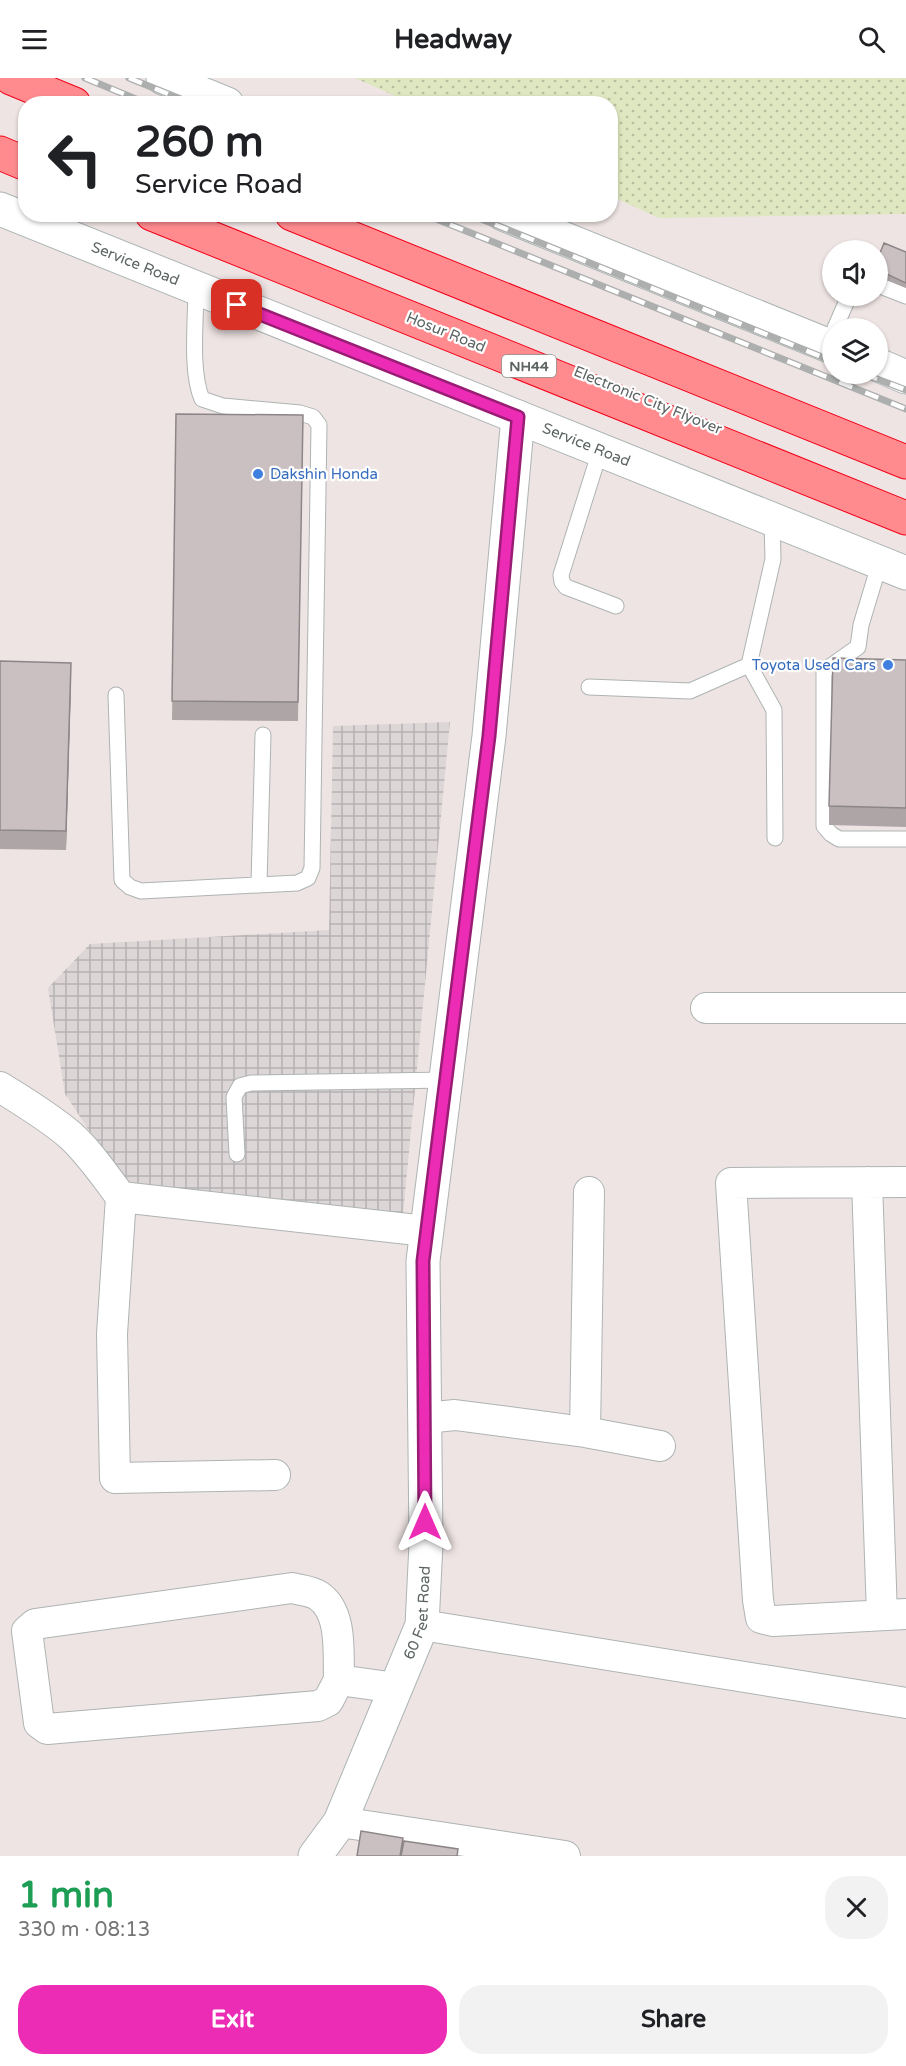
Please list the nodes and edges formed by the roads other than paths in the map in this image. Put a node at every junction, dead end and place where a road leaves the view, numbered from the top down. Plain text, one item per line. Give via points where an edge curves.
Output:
1 (10, 78) edge
2 (164, 78) edge
3 (54, 96) edge
4 (208, 96) edge
5 (0, 97) edge
6 (18, 104) edge
7 (0, 139) edge
8 (18, 146) edge
9 (0, 153) edge
10 (18, 161) edge
11 (1, 211) edge
12 (18, 218) edge
13 (29, 222) edge
14 (172, 222) edge
15 (209, 222) edge
16 (312, 222) edge
17 (369, 222) edge
18 (524, 222) edge
19 (196, 288) junction
20 (888, 289) edge
21 (906, 296) edge
22 (822, 335) edge
23 (888, 369) edge
24 (906, 377) edge
25 (518, 417) junction
26 (906, 439) edge
27 (600, 451) junction
28 (906, 462) edge
29 (906, 505) edge
30 (906, 518) edge
31 (772, 520) junction
32 (893, 568) edge
33 (616, 606) dead end
34 (749, 665) junction
35 (589, 687) dead end
36 (116, 695) dead end
37 (262, 735) dead end
38 (775, 838) dead end
39 (906, 839) edge
40 (259, 884) junction
41 (706, 1008) dead end
42 (906, 1008) edge
43 (447, 1080) junction
44 (0, 1087) edge
45 (237, 1154) dead end
46 (867, 1182) junction
47 (906, 1182) edge
48 (589, 1192) dead end
49 (121, 1197) junction
50 (426, 1231) junction
51 (425, 1418) junction
52 (585, 1432) junction
53 (660, 1446) dead end
54 (275, 1475) dead end
55 (894, 1614) edge
56 (422, 1626) junction
57 (339, 1680) junction
58 (396, 1688) junction
59 (906, 1703) edge
60 (340, 1822) junction
61 (315, 1856) edge
62 (565, 1856) edge

1 - 3 highway
2 - 4 street
5 - 6 highway
7 - 8 highway
9 - 10 highway
11 - 12 street, Service Road
13 - 19 street, Service Road
14 - 30 highway, Hosur Road / NH44
15 - 29 highway, Electronic City Flyover
16 - 28 highway
17 - 26 highway
18 - 22 street
19 - 25 street, Service Road
19 - 40 lane via 196,374 202,399 223,406 300,413 313,417 319,425 312,868 308,878 297,883
20 - 21 lane
23 - 24 street
25 - 27 street, Service Road
25 - 43 street, 60 Feet Road via 489,736
27 - 31 street, Service Road
27 - 33 lane via 561,575 566,587
31 - 32 street, Service Road
31 - 34 lane via 773,559
32 - 39 lane via 861,625 858,647 824,671 824,825 839,839
34 - 35 lane via 690,691
34 - 38 lane via 774,710
36 - 40 lane via 122,880 141,891
37 - 40 lane
41 - 42 street
43 - 45 lane via 240,1086 234,1097
43 - 50 street, 60 Feet Road
44 - 49 street via 71,1136
46 - 47 street
46 - 55 street
46 - 55 street via 731,1183 761,1618 773,1621
48 - 52 street
49 - 50 street
49 - 54 street via 112,1334 115,1478
50 - 51 street, 60 Feet Road
51 - 52 street via 455,1415
51 - 56 street, 60 Feet Road
52 - 53 street
56 - 58 street, 60 Feet Road
56 - 59 street
57 - 57 street via 336,1627 330,1607 318,1595 291,1588 35,1624 27,1631 39,1723 47,1729 318,1706 328,1701
57 - 58 street
58 - 60 street, 60 Feet Road
60 - 61 street, 60 Feet Road
60 - 62 street

